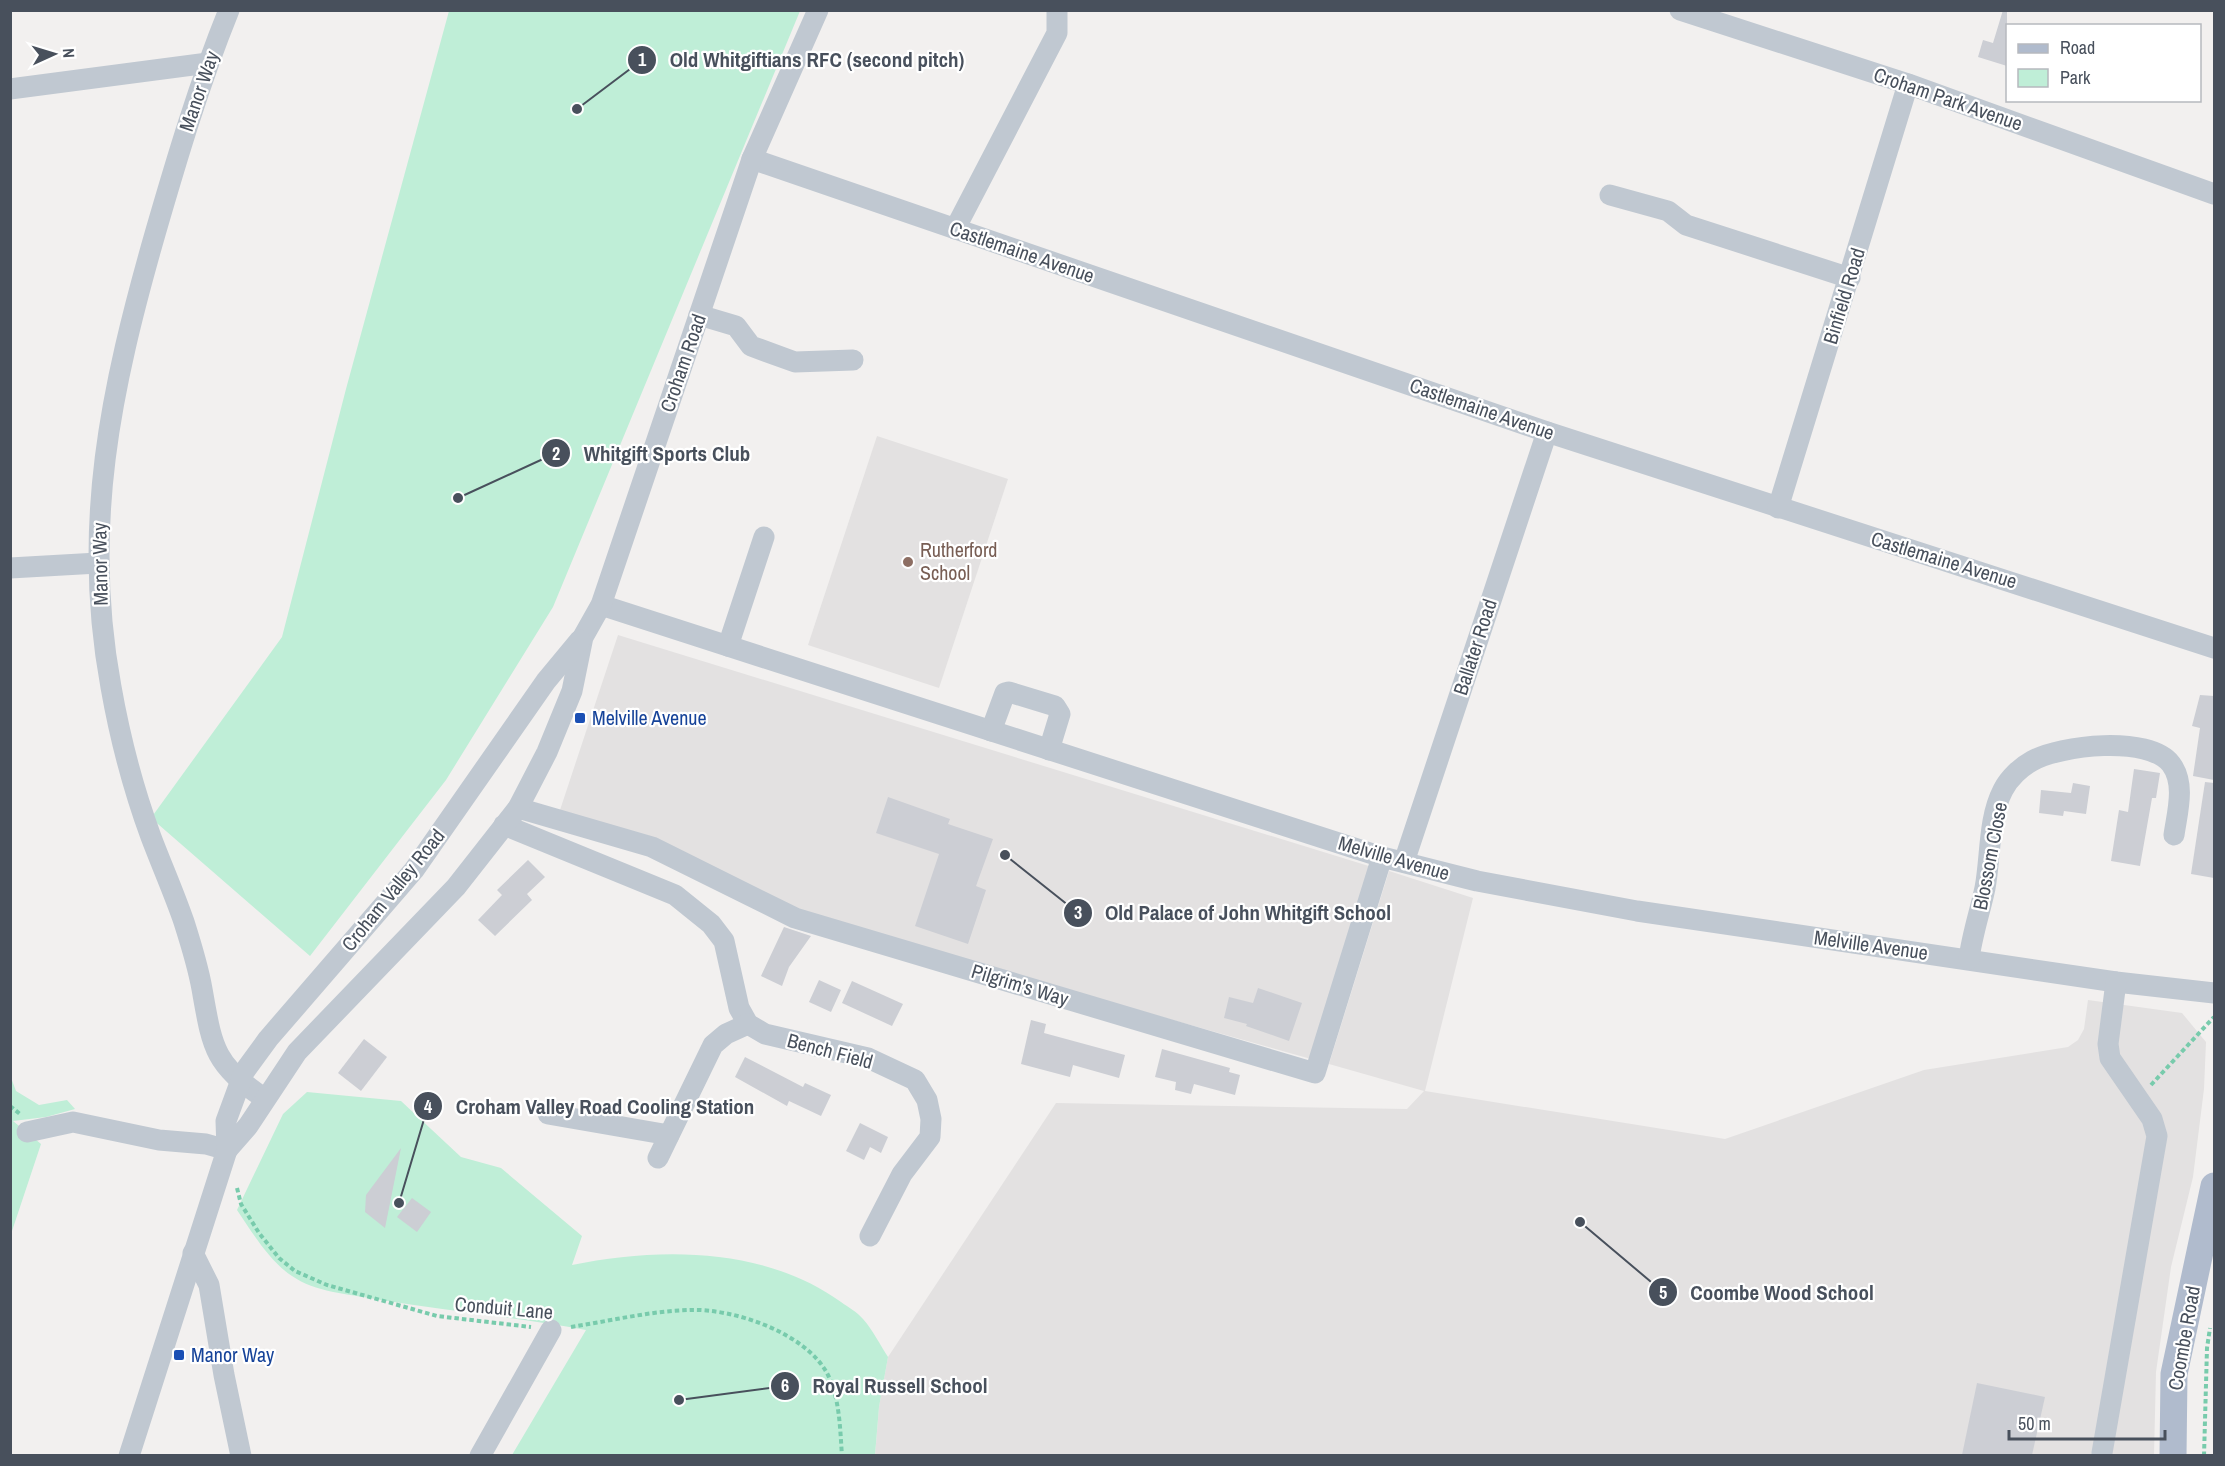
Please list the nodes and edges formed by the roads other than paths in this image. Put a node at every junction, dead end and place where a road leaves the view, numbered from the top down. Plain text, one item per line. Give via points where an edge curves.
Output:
1 (229, 10) edge
2 (818, 10) edge
3 (1058, 10) edge
4 (1680, 10) edge
5 (208, 63) junction
6 (1908, 84) junction
7 (10, 89) edge
8 (752, 159) junction
9 (2214, 194) edge
10 (1610, 195) dead end
11 (955, 229) junction
12 (1850, 278) junction
13 (699, 315) junction
14 (853, 360) dead end
15 (1547, 432) junction
16 (1778, 508) junction
17 (764, 537) dead end
18 (98, 563) junction
19 (10, 568) edge
20 (601, 605) junction
21 (583, 637) junction
22 (728, 646) junction
23 (2214, 648) edge
24 (991, 731) junction
25 (1050, 750) junction
26 (547, 752) joint
27 (518, 808) junction
28 (504, 825) junction
29 (2174, 835) dead end
30 (1382, 857) junction
31 (1404, 862) junction
32 (1969, 958) junction
33 (2116, 982) junction
34 (2214, 993) edge
35 (747, 1024) junction
36 (241, 1083) junction
37 (264, 1098) junction
38 (548, 1114) dead end
39 (27, 1132) dead end
40 (669, 1135) junction
41 (227, 1150) junction
42 (658, 1158) dead end
43 (2214, 1186) edge
44 (870, 1236) dead end
45 (193, 1253) junction
46 (551, 1329) road end
47 (2102, 1453) dead end
48 (129, 1455) edge
49 (240, 1455) edge
50 (480, 1455) edge
51 (2173, 1455) edge

1 - 5 street, Manor Way
2 - 8 street, Croham Road
3 - 11 street via 1057,33
4 - 6 street, Croham Park Avenue
5 - 7 street
5 - 18 street, Manor Way via 187,120 119,368 104,465
6 - 9 street, Croham Park Avenue
6 - 12 street, Binfield Road
8 - 11 street, Castlemaine Avenue
8 - 13 street, Croham Road
10 - 12 street via 1668,211 1686,225
11 - 15 street, Castlemaine Avenue
12 - 16 street, Binfield Road
13 - 14 street via 736,326 752,346 795,362
13 - 20 street, Croham Road
15 - 16 street, Castlemaine Avenue
15 - 31 street, Ballater Road
16 - 23 street, Castlemaine Avenue
17 - 22 street
18 - 19 street
18 - 36 street, Manor Way via 109,673 128,766 197,963 211,1040 228,1070
20 - 21 street, Croham Road
20 - 22 street, Melville Avenue
21 - 26 street, Croham Road via 572,692
21 - 36 street, Croham Valley Road via 546,681 414,870 267,1039 244,1072
22 - 24 street, Melville Avenue
24 - 25 street, Melville Avenue
24 - 25 street via 1005,693 1055,706 1060,714
25 - 30 street, Melville Avenue
26 - 27 street, Croham Valley Road
27 - 28 street, Croham Valley Road
27 - 30 street, Pilgrim's Way via 652,847 795,918 1314,1073
28 - 35 street via 675,895 711,924 724,941 739,1008
28 - 37 street, Croham Valley Road via 456,887 297,1052
29 - 32 street, Blossom Close via 2180,795 2178,778 2171,763 2156,754 2098,736 2033,760 2016,772 2003,790
30 - 31 street, Melville Avenue
31 - 32 street, Melville Avenue via 1477,881 1637,911
32 - 33 street, Melville Avenue
33 - 34 street, Melville Avenue
33 - 47 street via 2108,1044 2110,1058 2152,1119 2157,1136
35 - 40 street via 713,1045
35 - 44 street, Bench Field via 765,1034 868,1058 915,1080 927,1100 930,1137 902,1174
36 - 37 street, Manor Way
36 - 41 street, Croham Valley Road via 226,1121
37 - 41 street, Croham Valley Road via 248,1126
38 - 40 street
39 - 41 street via 73,1122 159,1140 206,1143
40 - 42 street
41 - 45 street, Croham Valley Road
43 - 51 main road, Coombe Road via 2174,1374
45 - 48 street, Croham Valley Road
45 - 49 street via 209,1285
46 - 50 street

